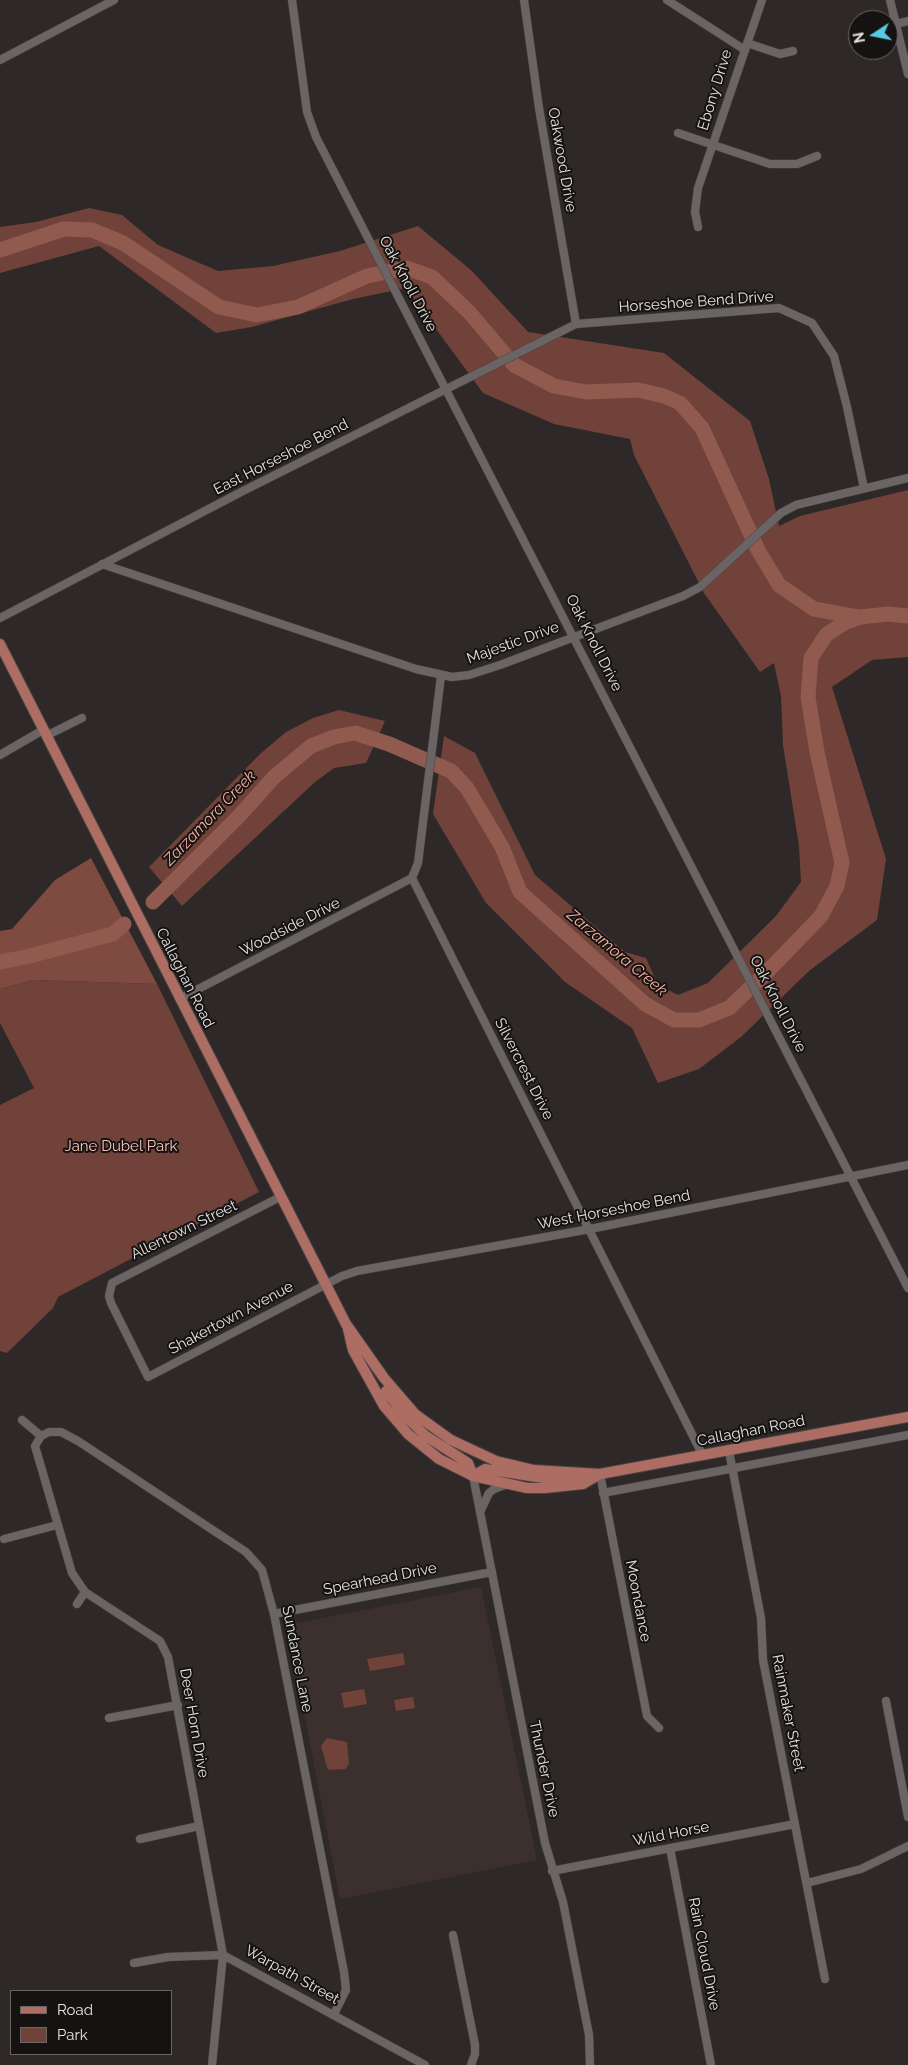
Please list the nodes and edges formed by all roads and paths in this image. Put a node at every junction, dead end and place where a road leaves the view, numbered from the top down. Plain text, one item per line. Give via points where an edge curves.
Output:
1 (114, 0) edge
2 (292, 0) edge
3 (524, 0) edge
4 (667, 0) edge
5 (762, 0) edge
6 (898, 32) edge
7 (746, 46) junction
8 (793, 51) dead end
9 (0, 60) edge
10 (908, 74) edge
11 (678, 133) dead end
12 (713, 144) junction
13 (817, 156) dead end
14 (698, 227) dead end
15 (576, 324) junction
16 (447, 389) junction
17 (908, 478) edge
18 (864, 488) junction
19 (102, 564) junction
20 (0, 618) edge
21 (574, 636) junction
22 (0, 644) edge
23 (441, 676) junction
24 (82, 718) dead end
25 (44, 733) junction
26 (0, 755) edge
27 (412, 878) junction
28 (179, 999) junction
29 (908, 1165) edge
30 (852, 1178) junction
31 (280, 1197) junction
32 (590, 1229) junction
33 (326, 1284) junction
34 (908, 1288) edge
35 (346, 1324) junction
36 (362, 1345) junction
37 (148, 1377) joint
38 (908, 1417) edge
39 (22, 1420) dead end
40 (908, 1435) edge
41 (40, 1436) junction
42 (729, 1450) junction
43 (703, 1456) junction
44 (731, 1469) junction
45 (595, 1473) junction
46 (473, 1476) junction
47 (505, 1485) junction
48 (603, 1493) junction
49 (480, 1512) junction
50 (57, 1525) junction
51 (4, 1539) dead end
52 (492, 1572) junction
53 (84, 1592) junction
54 (77, 1604) dead end
55 (274, 1614) junction
56 (886, 1701) dead end
57 (178, 1705) junction
58 (109, 1718) dead end
59 (659, 1728) dead end
60 (908, 1816) edge
61 (795, 1824) junction
62 (199, 1826) junction
63 (140, 1838) dead end
64 (908, 1846) edge
65 (670, 1848) junction
66 (552, 1871) junction
67 (807, 1883) junction
68 (452, 1934) dead end
69 (223, 1954) junction
70 (134, 1964) dead end
71 (825, 1979) dead end
72 (334, 2014) junction
73 (212, 2065) edge
74 (425, 2065) edge
75 (471, 2065) edge
76 (590, 2065) edge
77 (711, 2065) edge

1 - 9 street
2 - 16 street, Oak Knoll Drive via 307,112 316,137
3 - 15 street, Oakwood Drive
4 - 7 street, Ebony Drive
5 - 7 street
6 - 10 street
7 - 8 street via 780,54
7 - 12 street, Ebony Drive
11 - 12 street
12 - 13 street via 770,164 798,164
12 - 14 street, Ebony Drive via 696,196
15 - 16 street, East Horseshoe Bend
15 - 18 street, Horseshoe Bend Drive via 779,308 812,323 834,356
16 - 19 street, East Horseshoe Bend
16 - 21 street, Oak Knoll Drive
17 - 18 street, Majestic Drive
18 - 21 street, Majestic Drive via 796,505 771,522 700,587
19 - 20 street, East Horseshoe Bend
19 - 23 street, Majestic Drive
21 - 23 street, Majestic Drive via 486,670 469,675
21 - 30 street, Oak Knoll Drive
22 - 25 main road, Callaghan Road
23 - 27 street via 418,863
24 - 25 street
25 - 26 street
25 - 28 main road, Callaghan Road
27 - 28 street, Woodside Drive
27 - 32 street, Silvercrest Drive
28 - 31 main road, Callaghan Road
29 - 30 street, West Horseshoe Bend
30 - 32 street, West Horseshoe Bend
30 - 34 street, Oak Knoll Drive
31 - 33 main road, Callaghan Road
31 - 37 street, Allentown Street via 112,1283 111,1303
32 - 33 street, West Horseshoe Bend via 358,1271
32 - 43 street, Silvercrest Drive
33 - 35 main road, Callaghan Road
33 - 37 street, Shakertown Avenue
35 - 36 main road, Callaghan Road
35 - 46 main road, Callaghan Road via 360,1365 395,1421 439,1459
36 - 45 main road, Callaghan Road via 415,1414 462,1446 489,1459 534,1470
36 - 46 main road via 373,1372 404,1415 432,1441 468,1463
38 - 42 main road, Callaghan Road
39 - 41 street
40 - 44 street
41 - 50 street, Deer Horn Drive via 35,1446
41 - 55 street, Sundance Lane via 54,1431 78,1441 246,1552 262,1570
42 - 43 main road, Callaghan Road
42 - 44 street, Rainmaker Street
43 - 45 main road, Callaghan Road
44 - 48 street
44 - 61 street, Rainmaker Street via 761,1618 763,1660
45 - 46 main road via 550,1479 485,1469
45 - 47 main road, Callaghan Road via 583,1484 562,1487
45 - 48 street, Moondance
46 - 47 main road, Callaghan Road
46 - 49 street, Thunder Drive
47 - 49 street via 489,1493
48 - 59 street, Moondance via 647,1716
49 - 52 street, Thunder Drive
50 - 51 street
50 - 53 street, Deer Horn Drive via 69,1567
52 - 55 street, Spearhead Drive
52 - 66 street, Thunder Drive
53 - 54 street
53 - 57 street, Deer Horn Drive via 160,1641 168,1657
55 - 72 street, Sundance Lane via 344,1972 346,1990
56 - 60 street
57 - 58 street
57 - 62 street, Deer Horn Drive
61 - 65 street, Wild Horse
61 - 67 street, Rainmaker Street
62 - 63 street
62 - 69 street, Deer Horn Drive
64 - 67 street via 861,1868
65 - 66 street, Wild Horse
65 - 77 street, Rain Cloud Drive
66 - 76 street, Thunder Drive via 563,1902 589,2035
67 - 71 street, Rainmaker Street
68 - 75 street via 475,2045
69 - 70 street, Warpath Street via 168,1957
69 - 72 street, Warpath Street
69 - 73 street, Deer Horn Drive
72 - 74 street, Warpath Street

